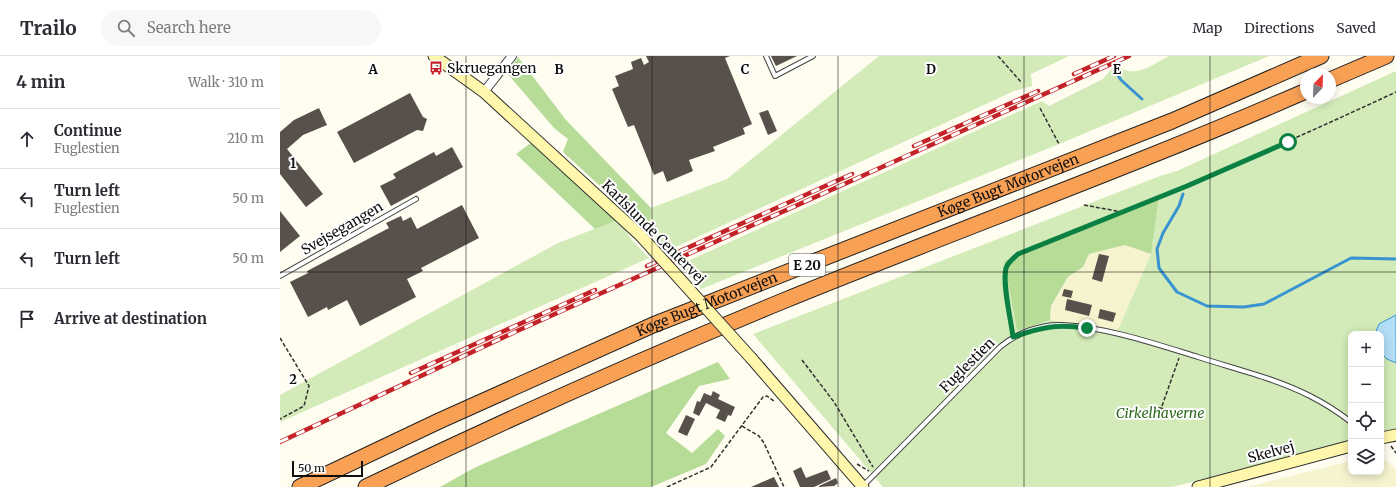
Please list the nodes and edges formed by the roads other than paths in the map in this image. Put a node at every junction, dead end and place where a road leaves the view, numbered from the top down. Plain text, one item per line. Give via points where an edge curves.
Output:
1 (434, 56) edge
2 (512, 56) edge
3 (766, 56) edge
4 (813, 56) edge
5 (1320, 56) edge
6 (1386, 56) edge
7 (1336, 77) edge
8 (484, 92) junction
9 (1300, 94) edge
10 (416, 199) dead end
11 (280, 276) edge
12 (1348, 420) edge
13 (1396, 435) edge
14 (1384, 437) edge
15 (1348, 447) edge
16 (300, 487) edge
17 (366, 487) edge
18 (862, 487) edge
19 (1198, 487) edge

1 - 8 street, Karlslunde Centervej
2 - 8 street
3 - 4 lane via 775,76
5 - 16 highway, Køge Bugt Motorvejen / E 20 via 1172,121 653,325 439,421
6 - 7 highway
8 - 18 street, Karlslunde Centervej, bridge via 641,236 752,359
9 - 17 highway, Køge Bugt Motorvejen / E 20 via 1209,133 777,304 447,448
10 - 11 lane, Svejsegangen
12 - 18 lane, Fuglestien via 1309,395 1182,352 1102,331 1061,325 1038,328 1013,337 1000,347
13 - 14 street
15 - 19 street, Skelvej

